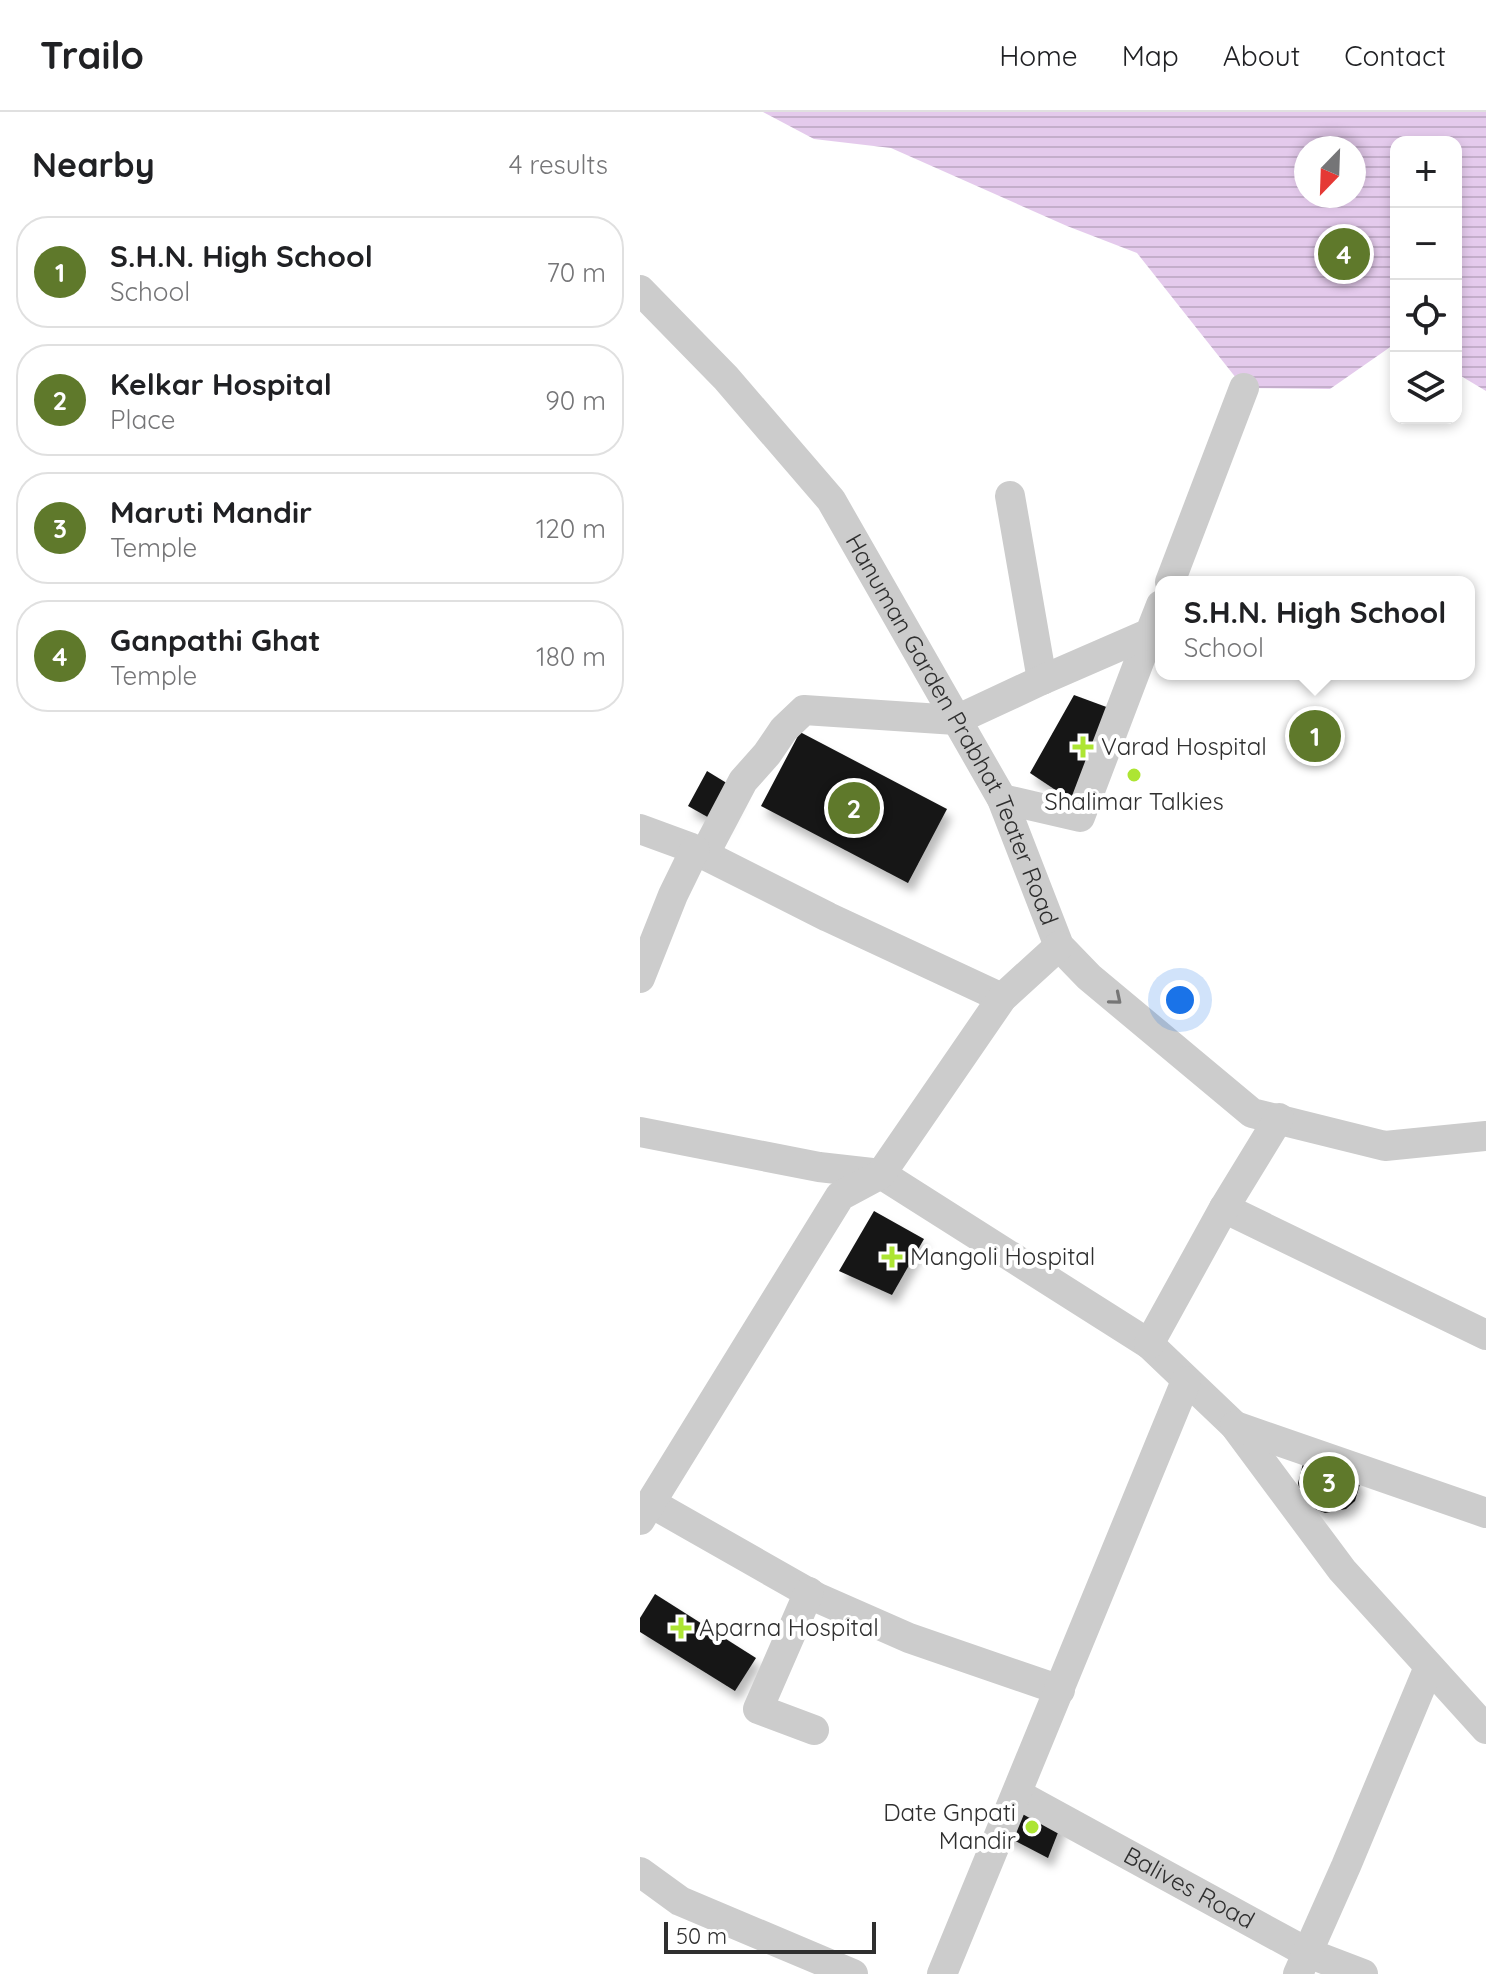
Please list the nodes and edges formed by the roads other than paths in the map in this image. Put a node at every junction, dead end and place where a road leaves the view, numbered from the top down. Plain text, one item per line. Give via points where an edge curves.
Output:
1 (640, 290) edge
2 (1244, 388) dead end
3 (1010, 496) dead end
4 (1172, 576) edge
5 (1155, 620) edge
6 (1150, 633) junction
7 (1042, 680) junction
8 (956, 720) junction
9 (1002, 799) junction
10 (640, 829) edge
11 (699, 852) junction
12 (1059, 946) junction
13 (640, 978) edge
14 (1002, 998) junction
15 (1279, 1118) junction
16 (640, 1132) edge
17 (1486, 1136) edge
18 (881, 1174) junction
19 (1224, 1208) junction
20 (1486, 1335) edge
21 (1149, 1344) junction
22 (1186, 1381) junction
23 (1235, 1426) junction
24 (645, 1511) edge
25 (1486, 1513) edge
26 (809, 1592) junction
27 (1429, 1667) junction
28 (1060, 1690) junction
29 (1486, 1729) edge
30 (814, 1730) dead end
31 (1017, 1794) junction
32 (643, 1882) edge
33 (1303, 1963) edge
34 (853, 1974) edge
35 (942, 1974) edge
36 (1363, 1974) edge

1 - 8 street, Hanuman Garden Prabhat Teater Road via 726,378 831,500
2 - 4 street
3 - 7 street
5 - 6 street
6 - 7 street
6 - 9 street via 1080,817
7 - 8 street
8 - 9 street, Hanuman Garden Prabhat Teater Road
8 - 11 street via 804,710 743,781
9 - 12 street, Hanuman Garden Prabhat Teater Road
10 - 11 street
11 - 13 street via 673,895
11 - 14 street
12 - 14 street
12 -> 15 street, Hanuman Garden Prabhat Teater Road via 1252,1113
14 - 18 street
15 - 17 street, Hanuman Garden Prabhat Teater Road via 1385,1146
15 - 19 street
16 - 18 street
18 - 21 street
18 - 24 street via 840,1196
19 - 20 street
19 - 21 street
21 - 22 street
22 - 23 street
22 - 28 street
23 - 25 street
23 - 27 street via 1342,1570
24 - 26 street
26 - 28 street via 909,1638
26 - 30 street via 758,1709
27 - 29 street
27 - 33 street
28 - 31 street
31 - 33 street, Balives Road
31 - 35 street
32 - 34 street
33 - 36 street, Balives Road

